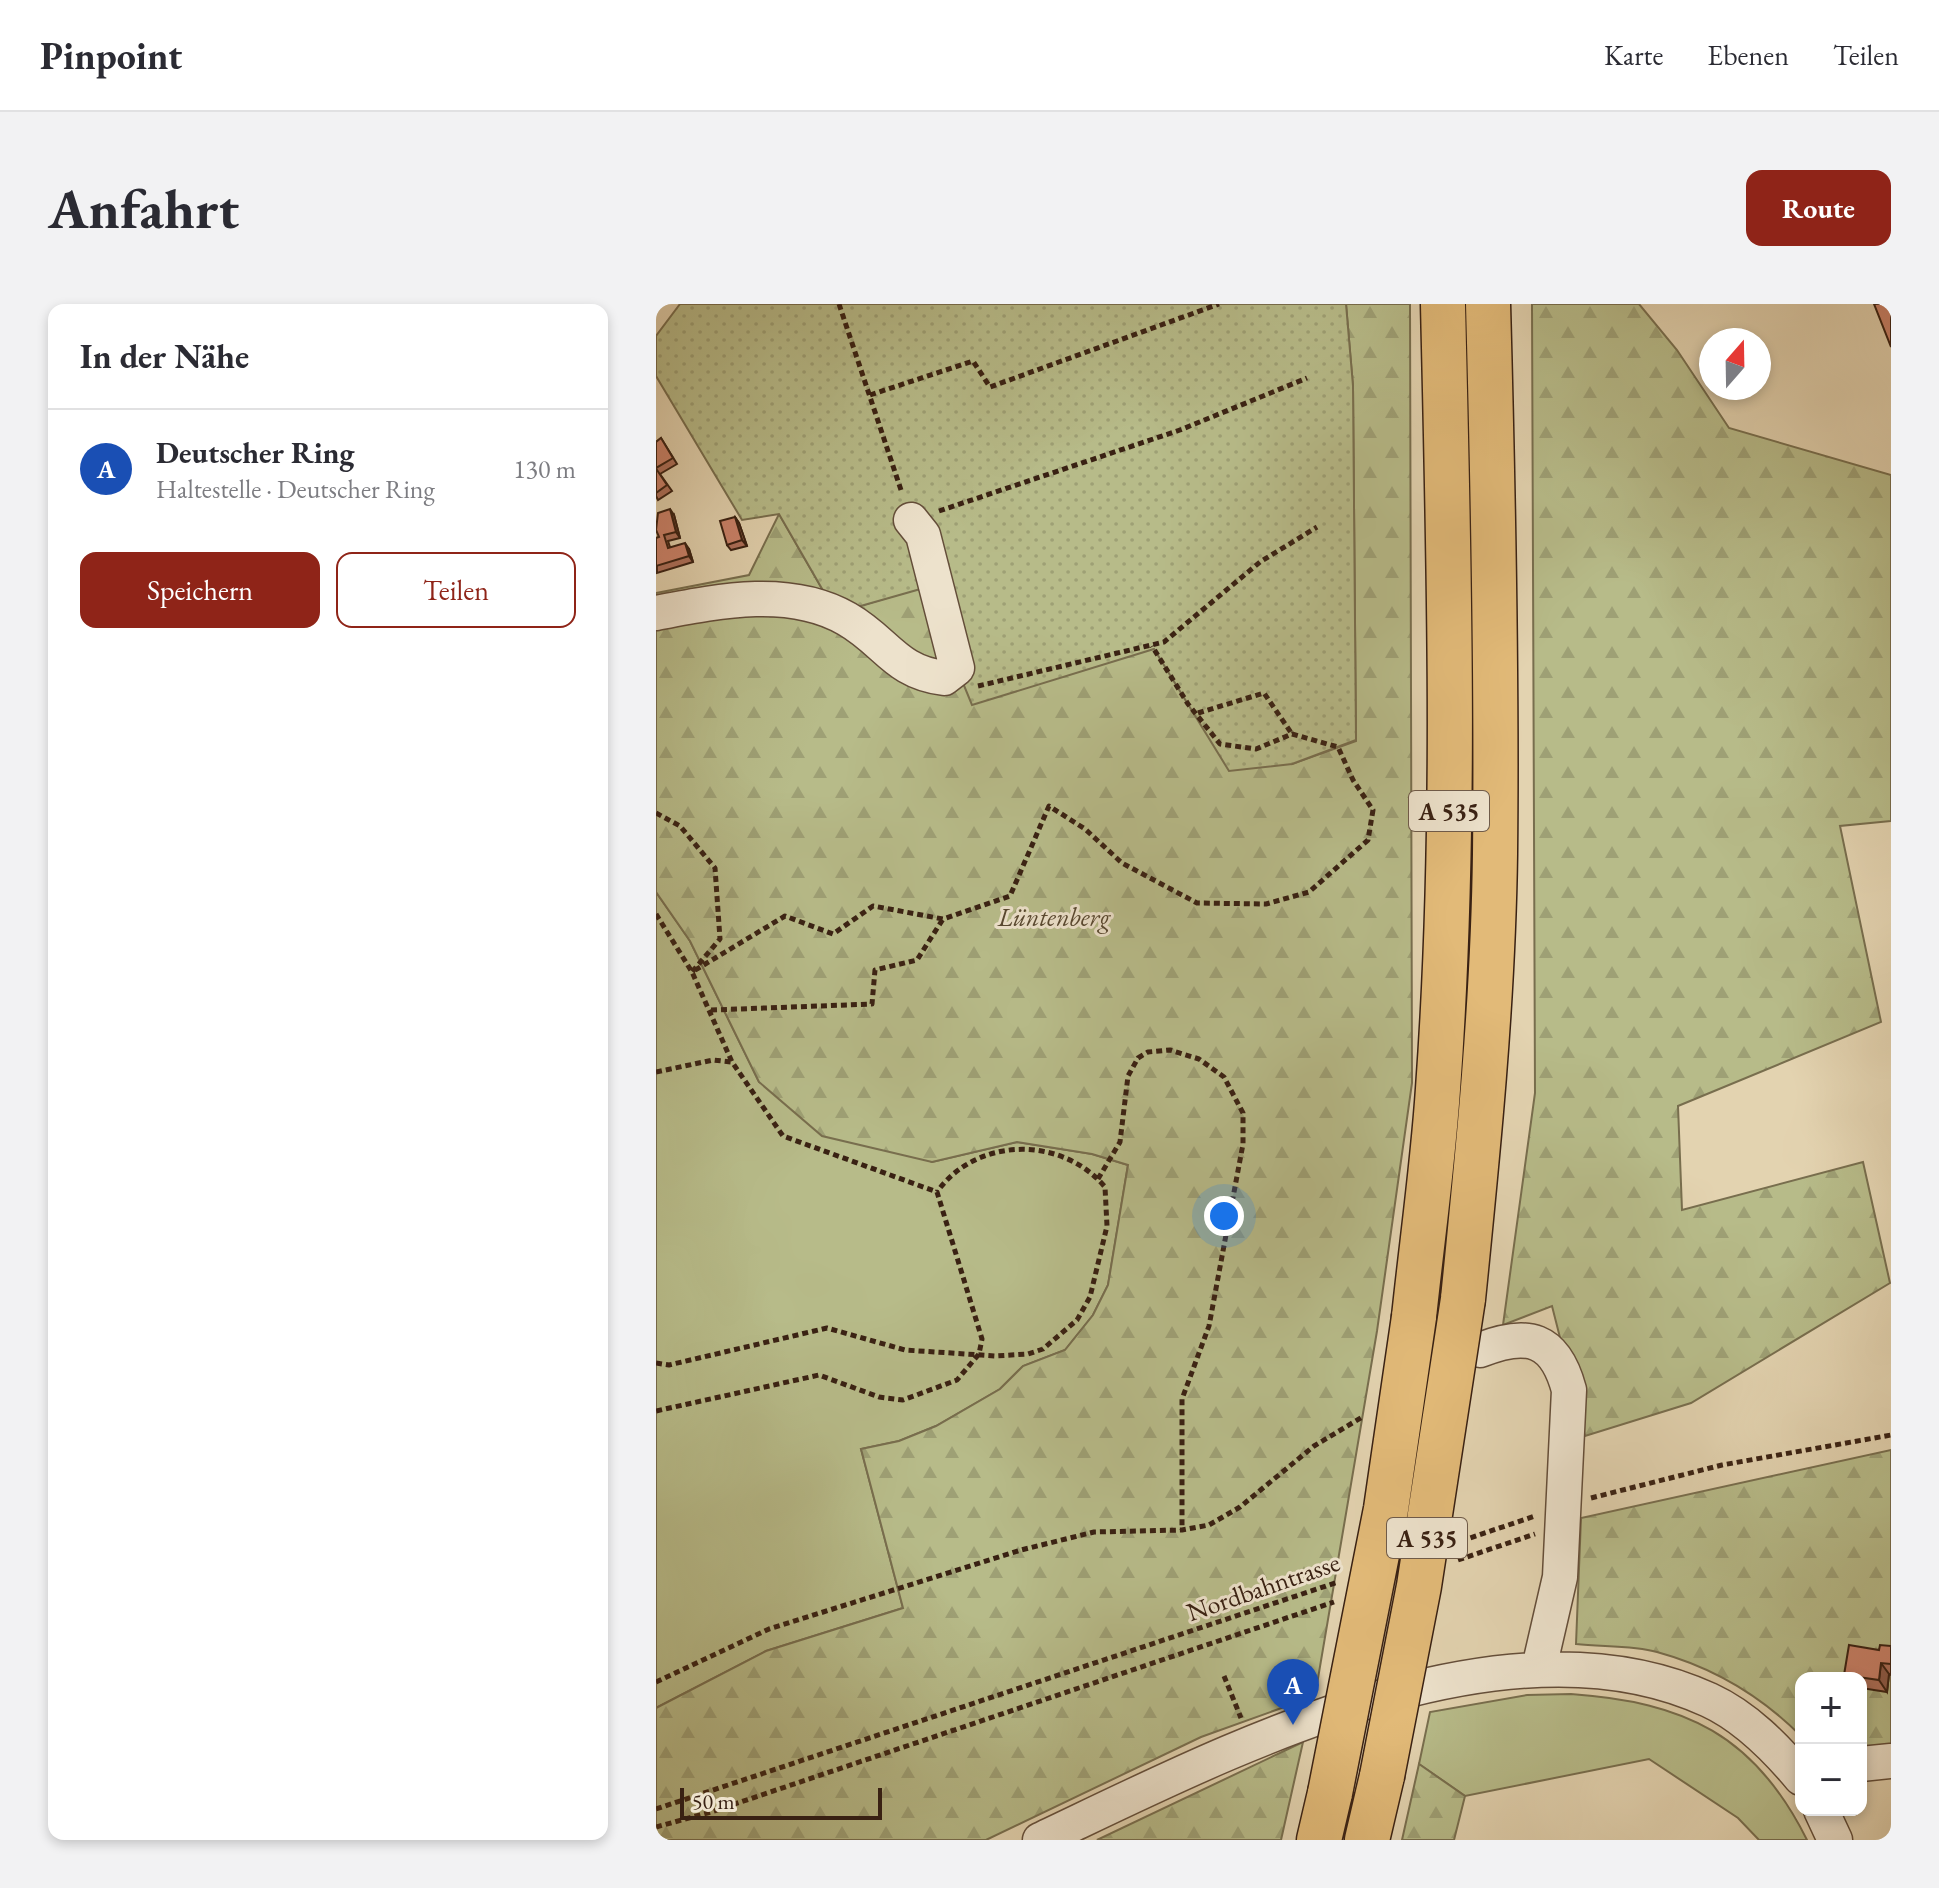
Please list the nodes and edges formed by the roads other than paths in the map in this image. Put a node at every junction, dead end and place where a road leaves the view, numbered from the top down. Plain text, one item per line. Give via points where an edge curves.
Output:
1 (1443, 304) edge
2 (1488, 304) edge
3 (911, 520) road end
4 (656, 613) edge
5 (1480, 1350) dead end
6 (1539, 1668) junction
7 (1891, 1761) edge
8 (1867, 1763) edge
9 (1795, 1771) edge
10 (1824, 1816) edge
11 (1040, 1840) edge
12 (1319, 1840) edge
13 (1367, 1840) edge
14 (1835, 1840) edge

1 - 12 highway, A 535, bridge via 1449,861 1438,1089 1414,1317 1381,1536
2 - 13 highway, A 535, bridge via 1495,856 1485,1079 1463,1299 1422,1573
3 - 4 street via 923,535 957,668 944,678 917,675 849,620 816,604 771,598
5 - 6 street via 1525,1339 1543,1346 1563,1367 1569,1390 1560,1577
6 - 9 street via 1630,1676 1712,1701 1776,1748
6 - 11 street via 1460,1679 1307,1720 1250,1741
7 - 8 street
10 - 14 street

